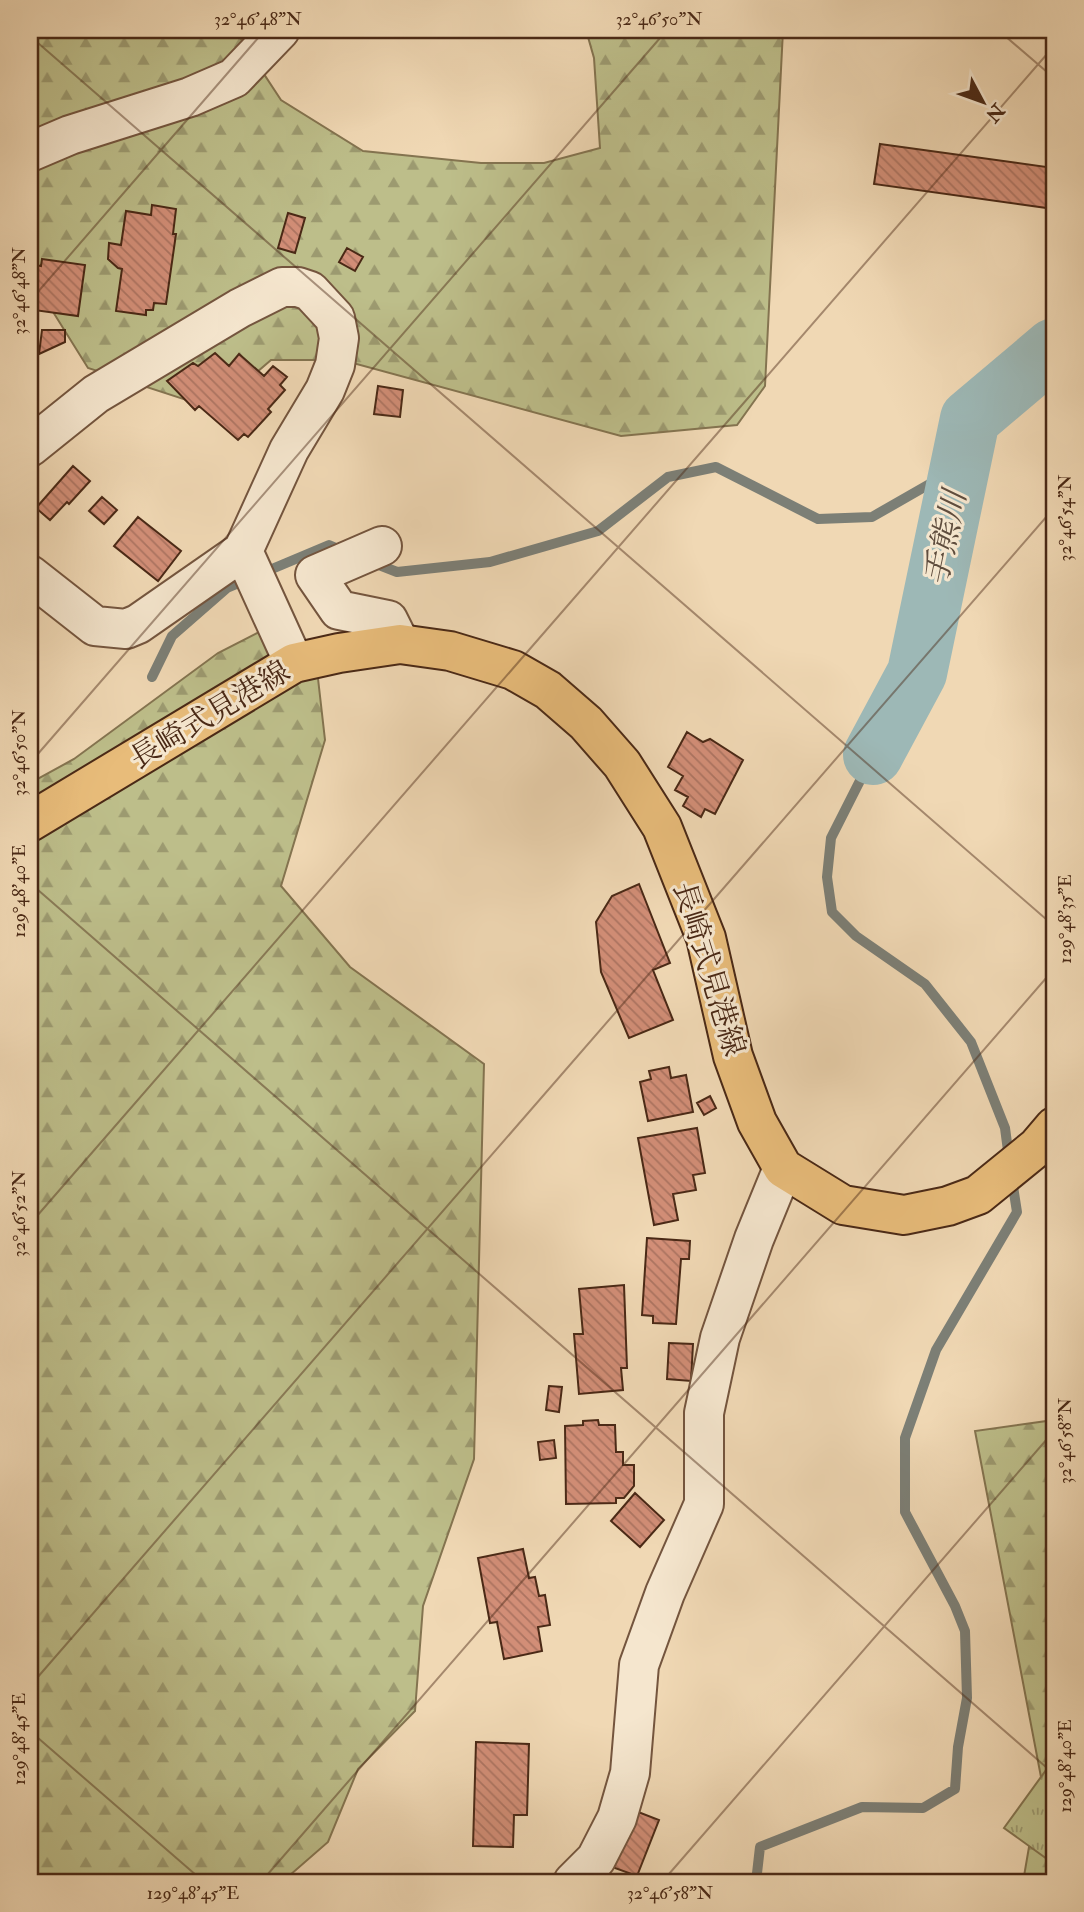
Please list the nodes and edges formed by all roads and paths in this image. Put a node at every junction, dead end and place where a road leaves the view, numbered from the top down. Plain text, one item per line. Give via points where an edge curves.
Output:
1 (281, 30) edge
2 (30, 152) edge
3 (30, 447) edge
4 (382, 546) dead end
5 (244, 554) junction
6 (30, 575) edge
7 (400, 644) junction
8 (294, 663) junction
9 (30, 821) edge
10 (1046, 1137) edge
11 (783, 1167) junction
12 (573, 1882) edge

1 - 2 street via 234,78
3 - 5 street via 96,394 240,308 282,287 310,291 335,317 339,338 335,365 289,450
4 - 7 street via 315,575 339,610 388,620
5 - 6 street via 127,629 95,626
5 - 8 street
7 - 8 main road, 長崎式見港線
7 - 11 main road, 長崎式見港線 via 450,651 513,670 548,690 586,723 622,764 667,839 706,938 733,1056 757,1122
8 - 9 main road, 長崎式見港線
10 - 11 main road, 長崎式見港線 via 978,1195 904,1215 843,1205
11 - 12 street via 720,1338 704,1413 704,1504 639,1665 630,1773 617,1818 596,1858

